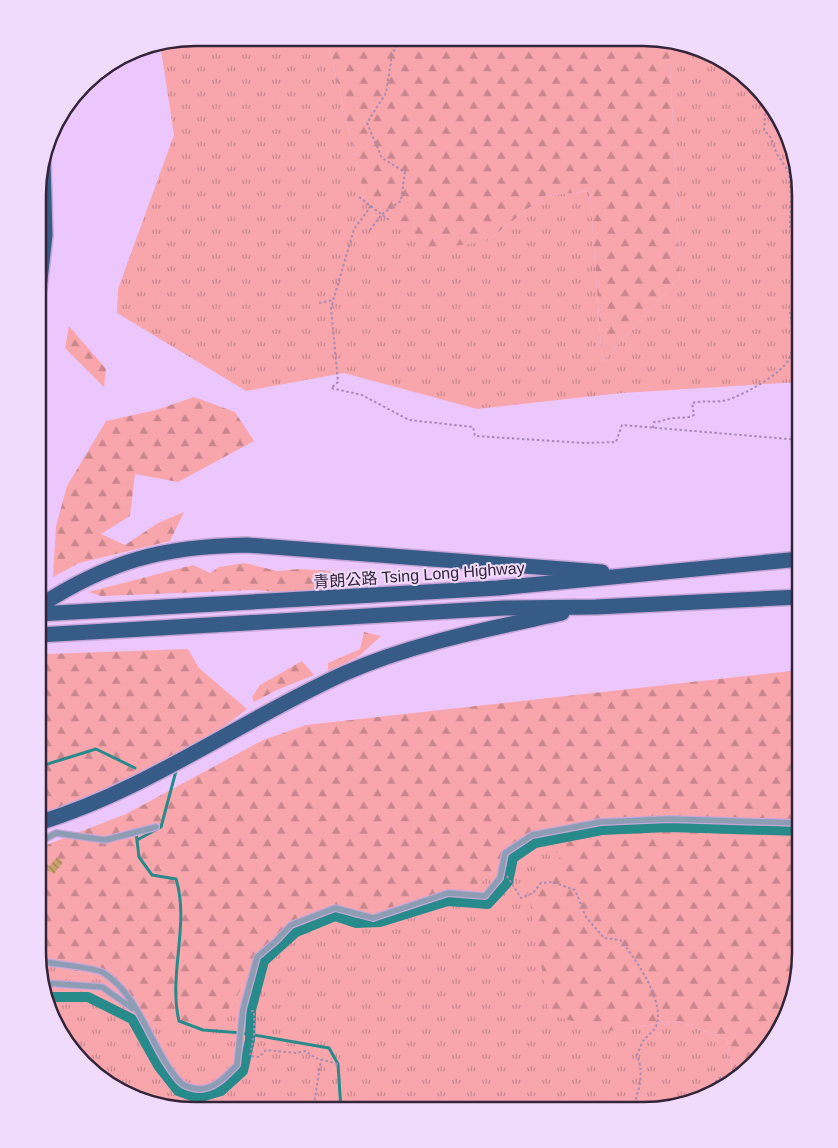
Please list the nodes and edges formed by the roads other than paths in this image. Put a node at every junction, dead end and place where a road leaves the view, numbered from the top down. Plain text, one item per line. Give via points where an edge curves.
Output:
1 (792, 560) edge
2 (651, 575) junction
3 (791, 597) edge
4 (46, 602) edge
5 (596, 607) junction
6 (46, 614) edge
7 (46, 635) edge
8 (46, 821) edge
9 (791, 823) edge
10 (156, 827) dead end
11 (46, 839) edge
12 (47, 962) edge
13 (49, 983) edge
14 (138, 1012) junction

1 - 2 highway, 青朗公路 Tsing Long Highway
2 - 4 highway via 247,546 182,549 112,567
2 - 6 highway, 青朗公路 Tsing Long Highway via 498,588
3 - 5 highway
5 - 7 highway via 504,608
5 - 8 highway via 448,639 345,673 125,790
9 - 14 lane via 601,822 532,835 505,853 500,878 485,896 448,893 372,918 335,908 291,925 257,956 243,1009 237,1066 218,1084 198,1089 183,1084 166,1062
10 - 11 lane via 105,840 56,833
12 - 14 lane via 102,972 115,982
13 - 14 lane via 102,987

